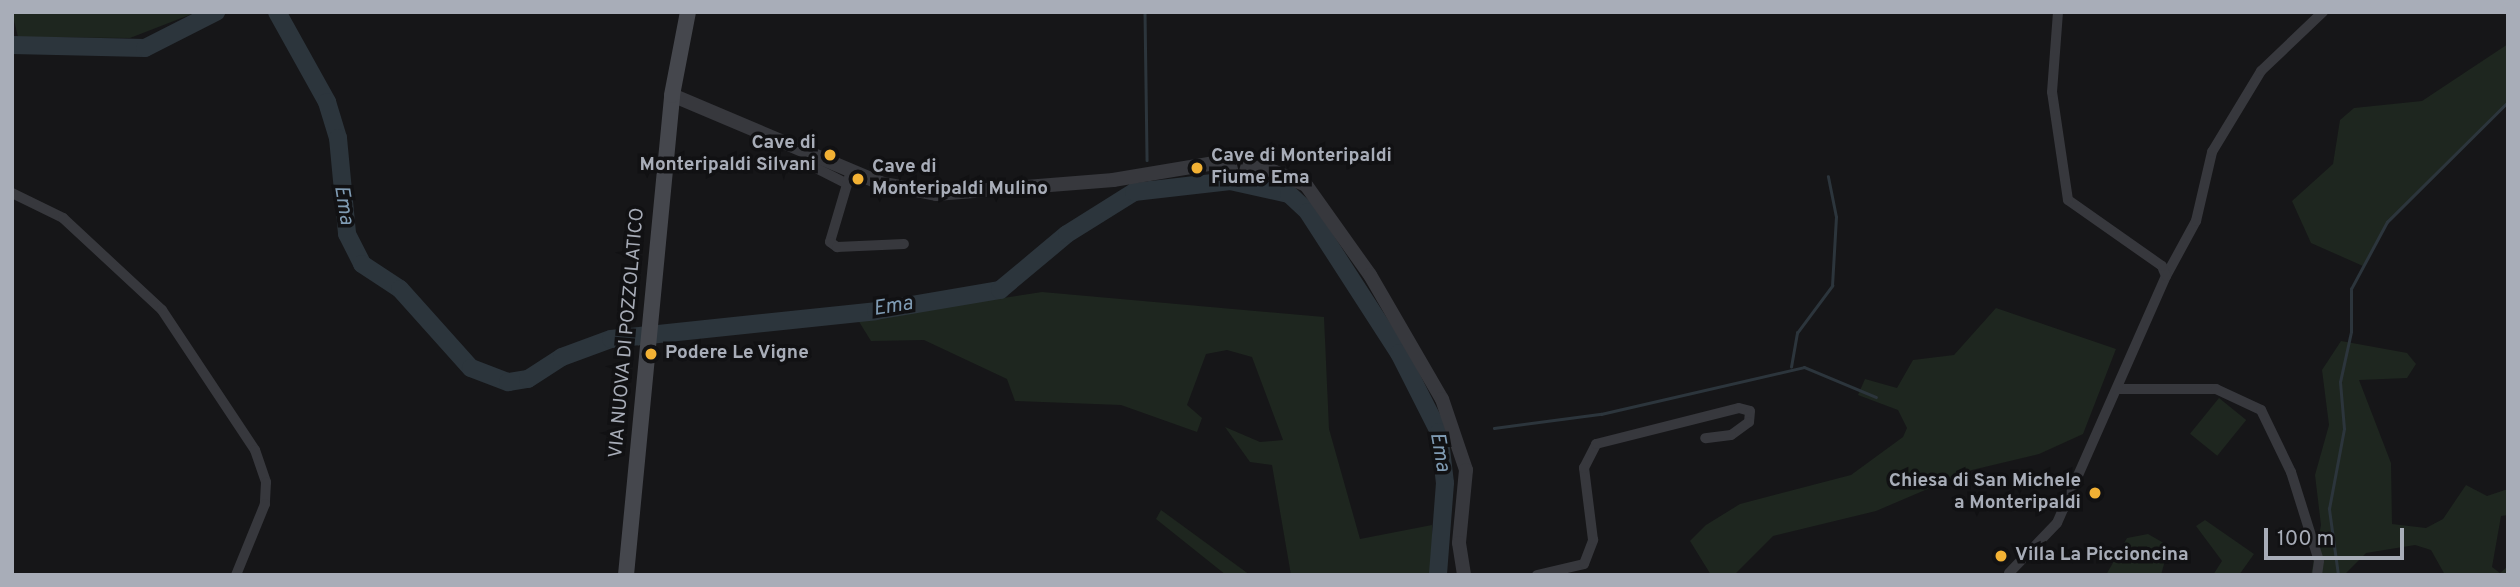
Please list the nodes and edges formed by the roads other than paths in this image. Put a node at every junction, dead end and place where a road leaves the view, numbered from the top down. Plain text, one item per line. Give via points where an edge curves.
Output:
1 (688, 12) edge
2 (2058, 12) edge
3 (2323, 12) edge
4 (672, 94) junction
5 (849, 177) junction
6 (12, 193) edge
7 (904, 244) dead end
8 (2166, 276) junction
9 (2117, 389) junction
10 (1705, 438) dead end
11 (1463, 568) edge
12 (2009, 573) edge
13 (236, 575) edge
14 (625, 575) edge
15 (1474, 575) edge
16 (1536, 575) edge
17 (2318, 575) edge

1 - 4 main road, VIA NUOVA DI POZZOLATICO
2 - 8 street via 2052,92 2068,200 2162,265
3 - 8 street via 2268,62 2212,152 2196,221
4 - 5 street via 813,152
4 - 14 main road, VIA NUOVA DI POZZOLATICO
5 - 7 street via 830,242 837,247
5 - 11 street via 936,194 1113,180 1215,163 1268,169 1306,185 1377,287 1442,399 1466,470
6 - 13 street via 63,218 162,310 254,450 266,482 265,504
8 - 9 street
9 - 12 street via 2057,523
9 - 17 street via 2216,389 2261,410 2291,472 2319,561
10 - 16 street via 1731,435 1749,422 1750,411 1739,408 1595,444 1584,468 1593,540 1584,564
11 - 15 street

